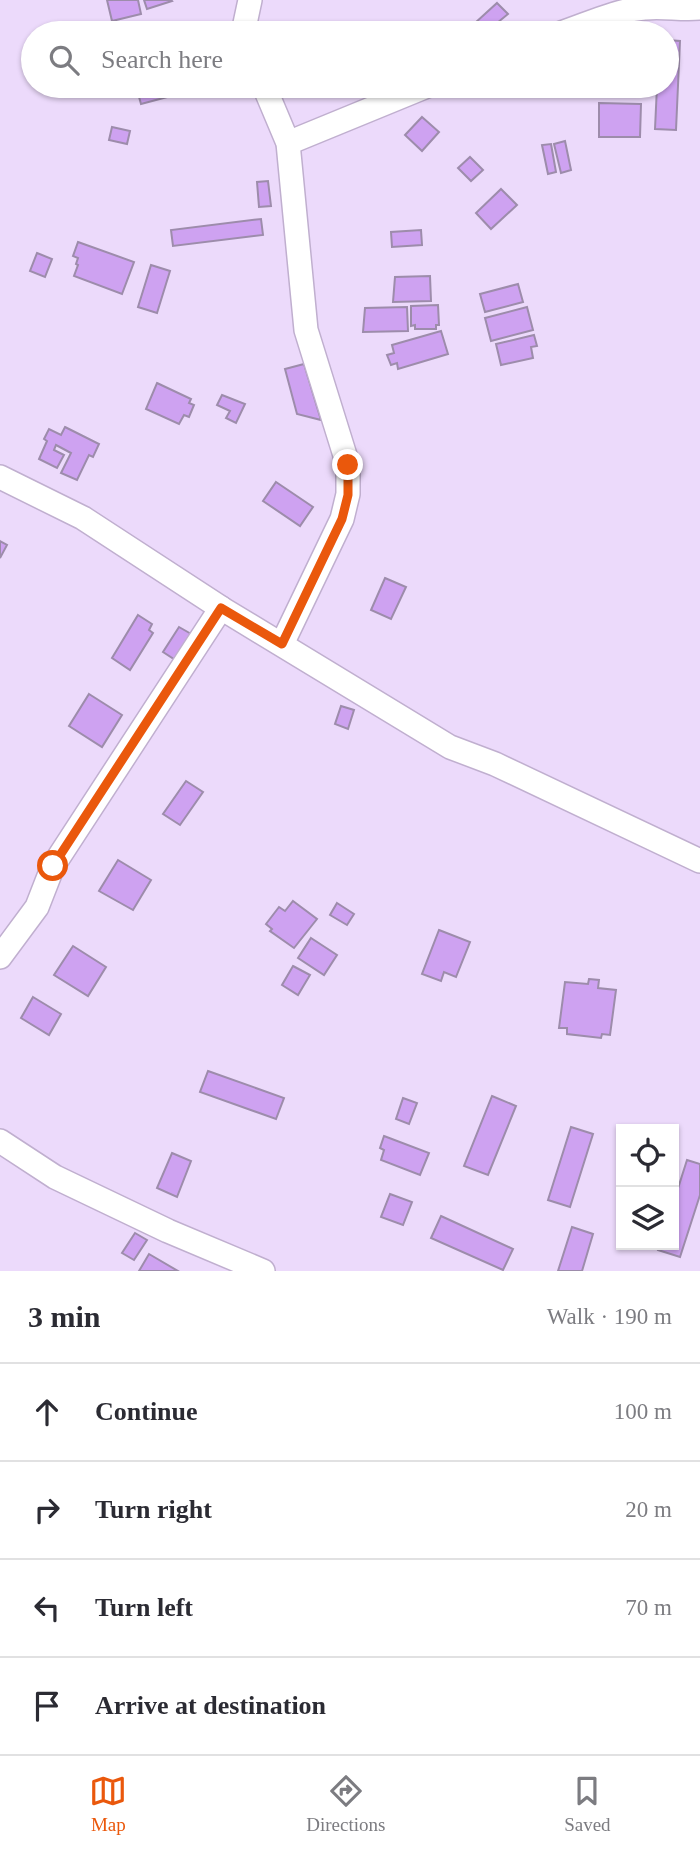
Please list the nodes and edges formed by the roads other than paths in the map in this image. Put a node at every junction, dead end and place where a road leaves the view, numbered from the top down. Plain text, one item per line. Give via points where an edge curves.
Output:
1 (250, 0) edge
2 (700, 8) edge
3 (246, 21) edge
4 (595, 21) edge
5 (269, 98) edge
6 (397, 98) edge
7 (288, 143) junction
8 (0, 477) edge
9 (221, 608) junction
10 (282, 644) junction
11 (700, 861) edge
12 (0, 957) edge
13 (0, 1141) edge
14 (263, 1271) edge

1 - 3 street
2 - 4 street via 645,8
5 - 7 street
6 - 7 street
7 - 10 street via 306,330 348,465 348,495 342,519
8 - 9 street via 83,518
9 - 10 street
9 - 12 street via 53,866 37,907
10 - 11 street via 450,747
13 - 14 street via 55,1177

